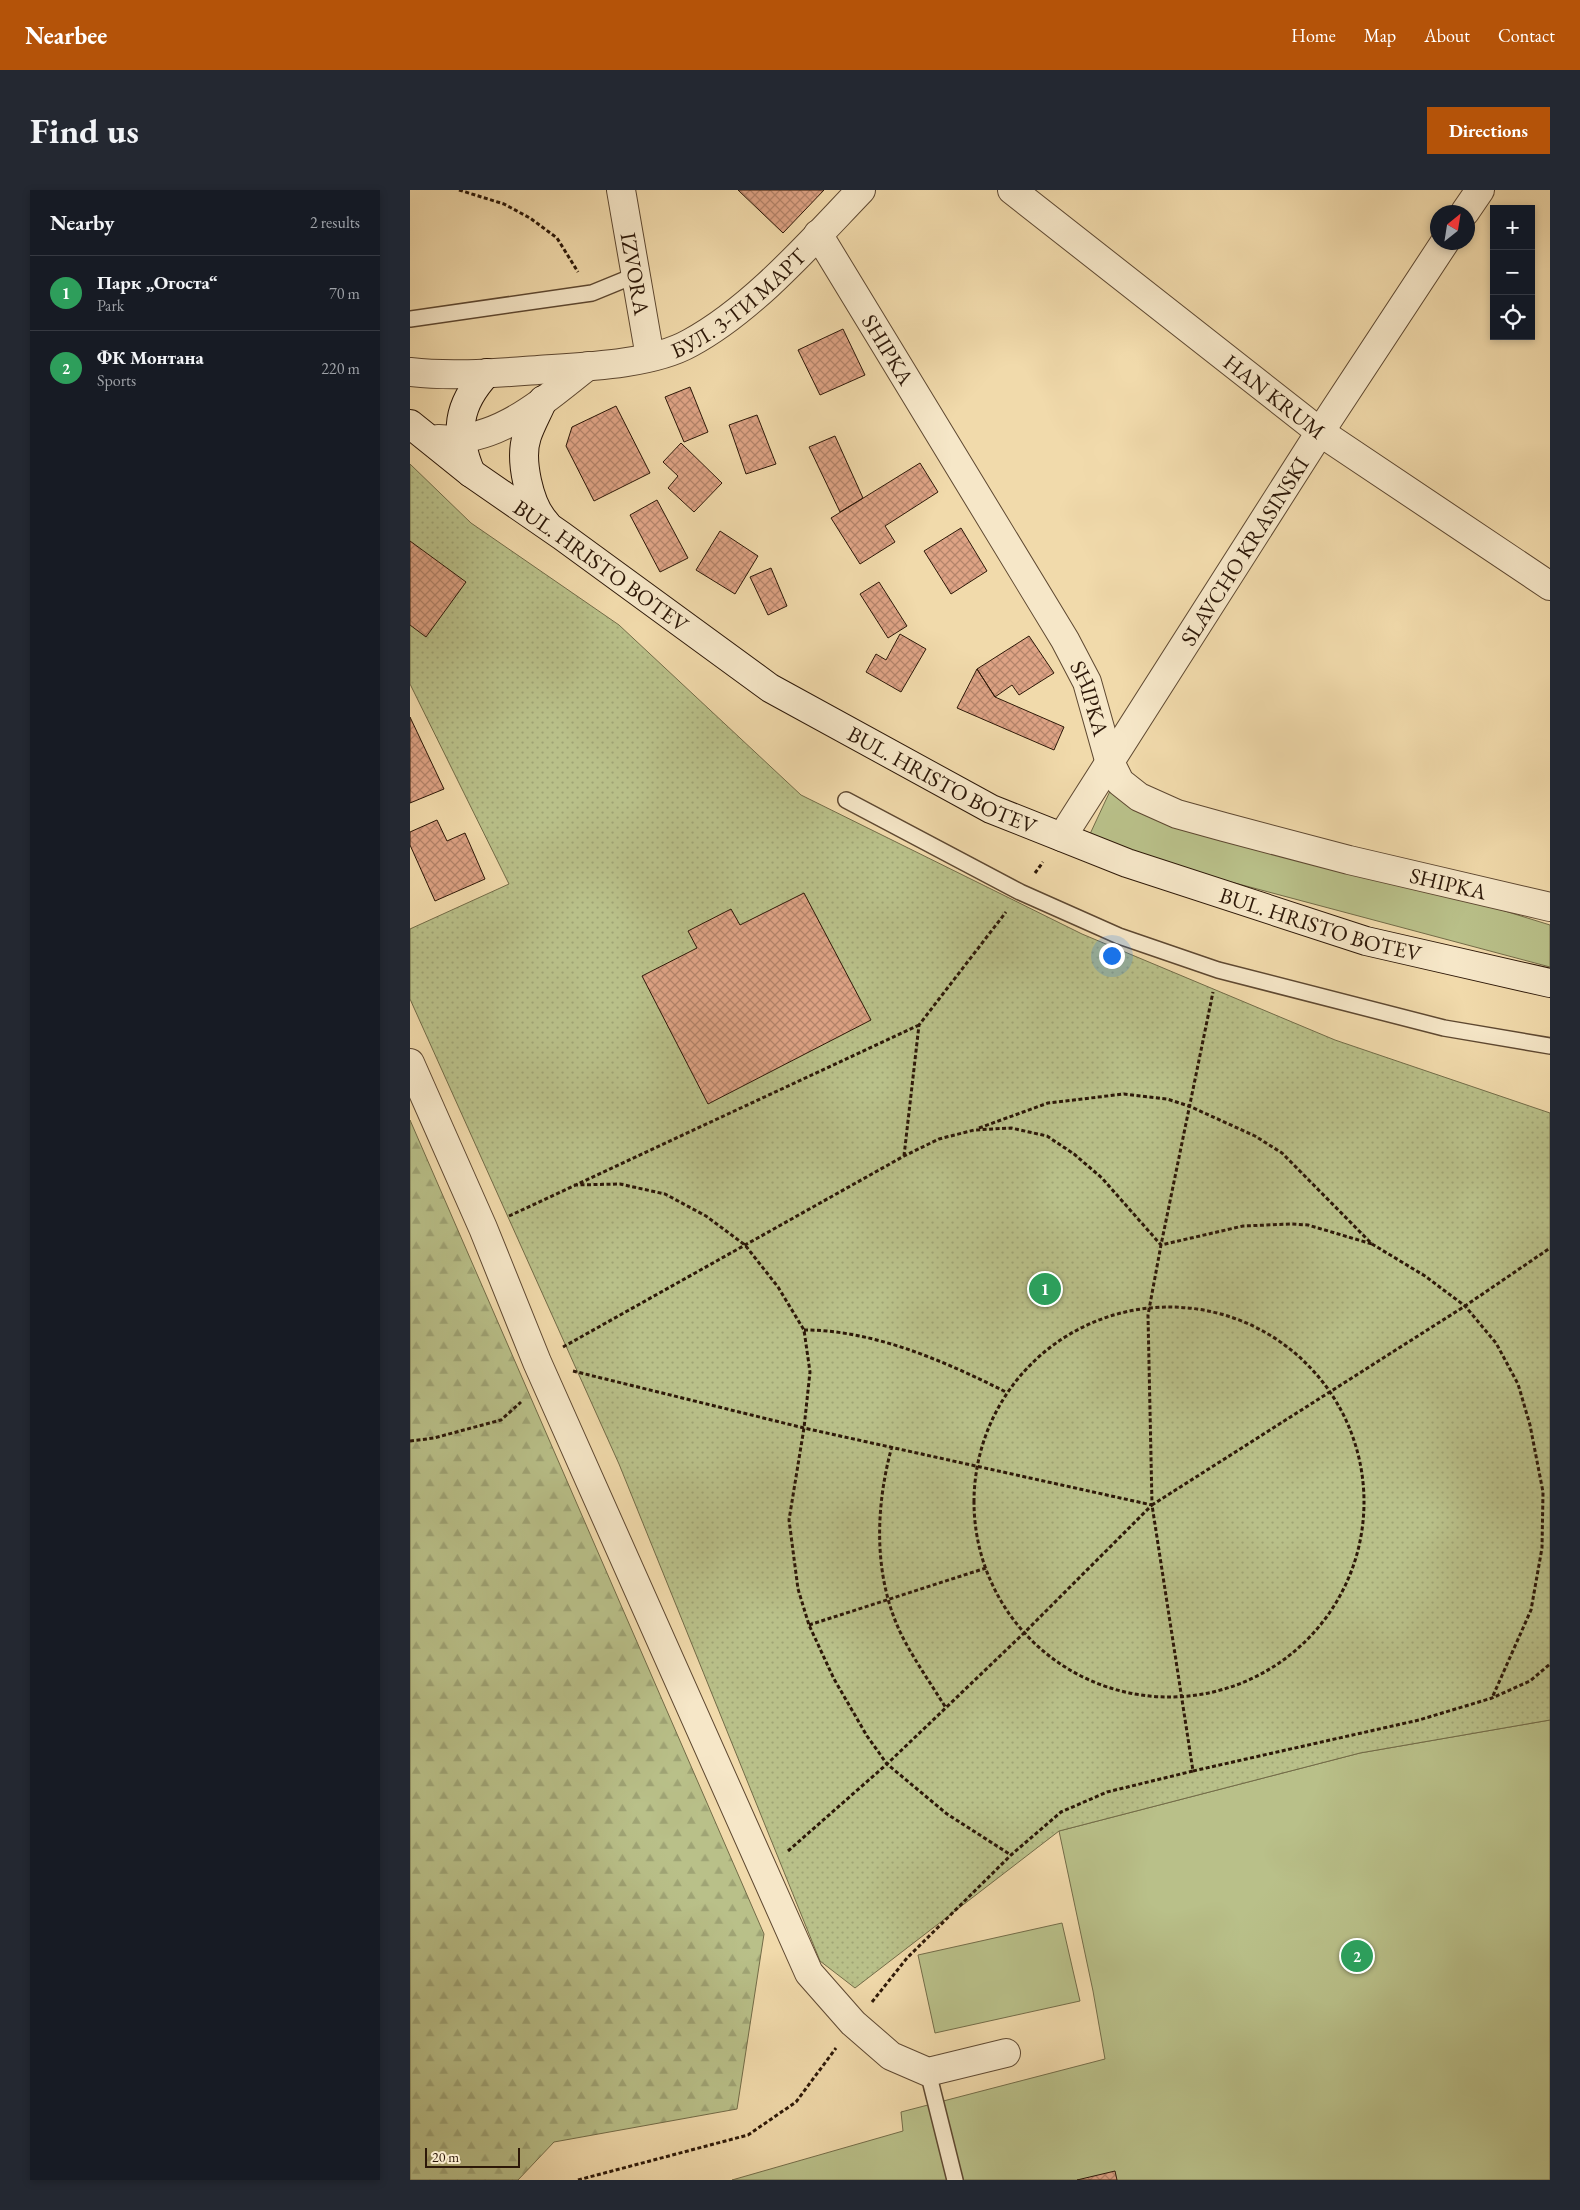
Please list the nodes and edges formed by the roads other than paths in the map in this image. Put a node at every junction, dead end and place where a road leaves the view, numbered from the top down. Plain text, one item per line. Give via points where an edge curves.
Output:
1 (620, 190) edge
2 (861, 190) edge
3 (1012, 190) edge
4 (1480, 190) edge
5 (1470, 205) edge
6 (818, 234) junction
7 (1440, 250) edge
8 (636, 275) junction
9 (410, 319) edge
10 (650, 357) junction
11 (588, 366) junction
12 (410, 372) edge
13 (487, 373) junction
14 (543, 400) junction
15 (418, 431) edge
16 (1320, 432) junction
17 (460, 439) junction
18 (471, 473) junction
19 (553, 530) junction
20 (1550, 586) edge
21 (1109, 760) junction
22 (846, 800) dead end
23 (1062, 837) junction
24 (1550, 907) edge
25 (1550, 983) edge
26 (1550, 1046) edge
27 (410, 1063) edge
28 (1006, 2053) dead end
29 (928, 2072) junction
30 (955, 2180) edge

1 - 8 street, IZVORA
2 - 6 street, БУЛ. 3-ТИ МАРТ
3 - 16 street, HAN KRUM
4 - 5 street
6 - 10 street, БУЛ. 3-ТИ МАРТ via 724,322 688,344
6 - 21 street, SHIPKA via 1065,640 1087,682
7 - 16 street, SLAVCHO KRASINSKI
8 - 9 lane via 592,293
8 - 10 street, IZVORA
10 - 11 street, БУЛ. 3-ТИ МАРТ
11 - 13 street, БУЛ. 3-ТИ МАРТ
11 - 14 street, БУЛ. 3-ТИ МАРТ
12 - 13 street, БУЛ. 3-ТИ МАРТ
13 - 17 street via 465,403
14 - 17 street, БУЛ. 3-ТИ МАРТ via 518,419 490,432
14 - 19 street via 526,437 525,478 540,516
15 - 17 street, БУЛ. 3-ТИ МАРТ
15 - 18 street, BUL. HRISTO BOTEV
16 - 20 street, HAN KRUM
16 - 21 street, SLAVCHO KRASINSKI
17 - 18 street
18 - 19 street, BUL. HRISTO BOTEV
19 - 23 street, BUL. HRISTO BOTEV via 770,688 991,809
21 - 23 street, SLAVCHO KRASINSKI
21 - 24 street, SHIPKA via 1120,782 1139,797 1177,814 1349,860
22 - 26 lane via 1020,892 1119,936 1218,970 1444,1028
23 - 25 street, BUL. HRISTO BOTEV via 1127,863 1366,941
27 - 29 street via 484,1228 542,1371 809,1973 853,2023 891,2056
28 - 29 street
29 - 30 lane

